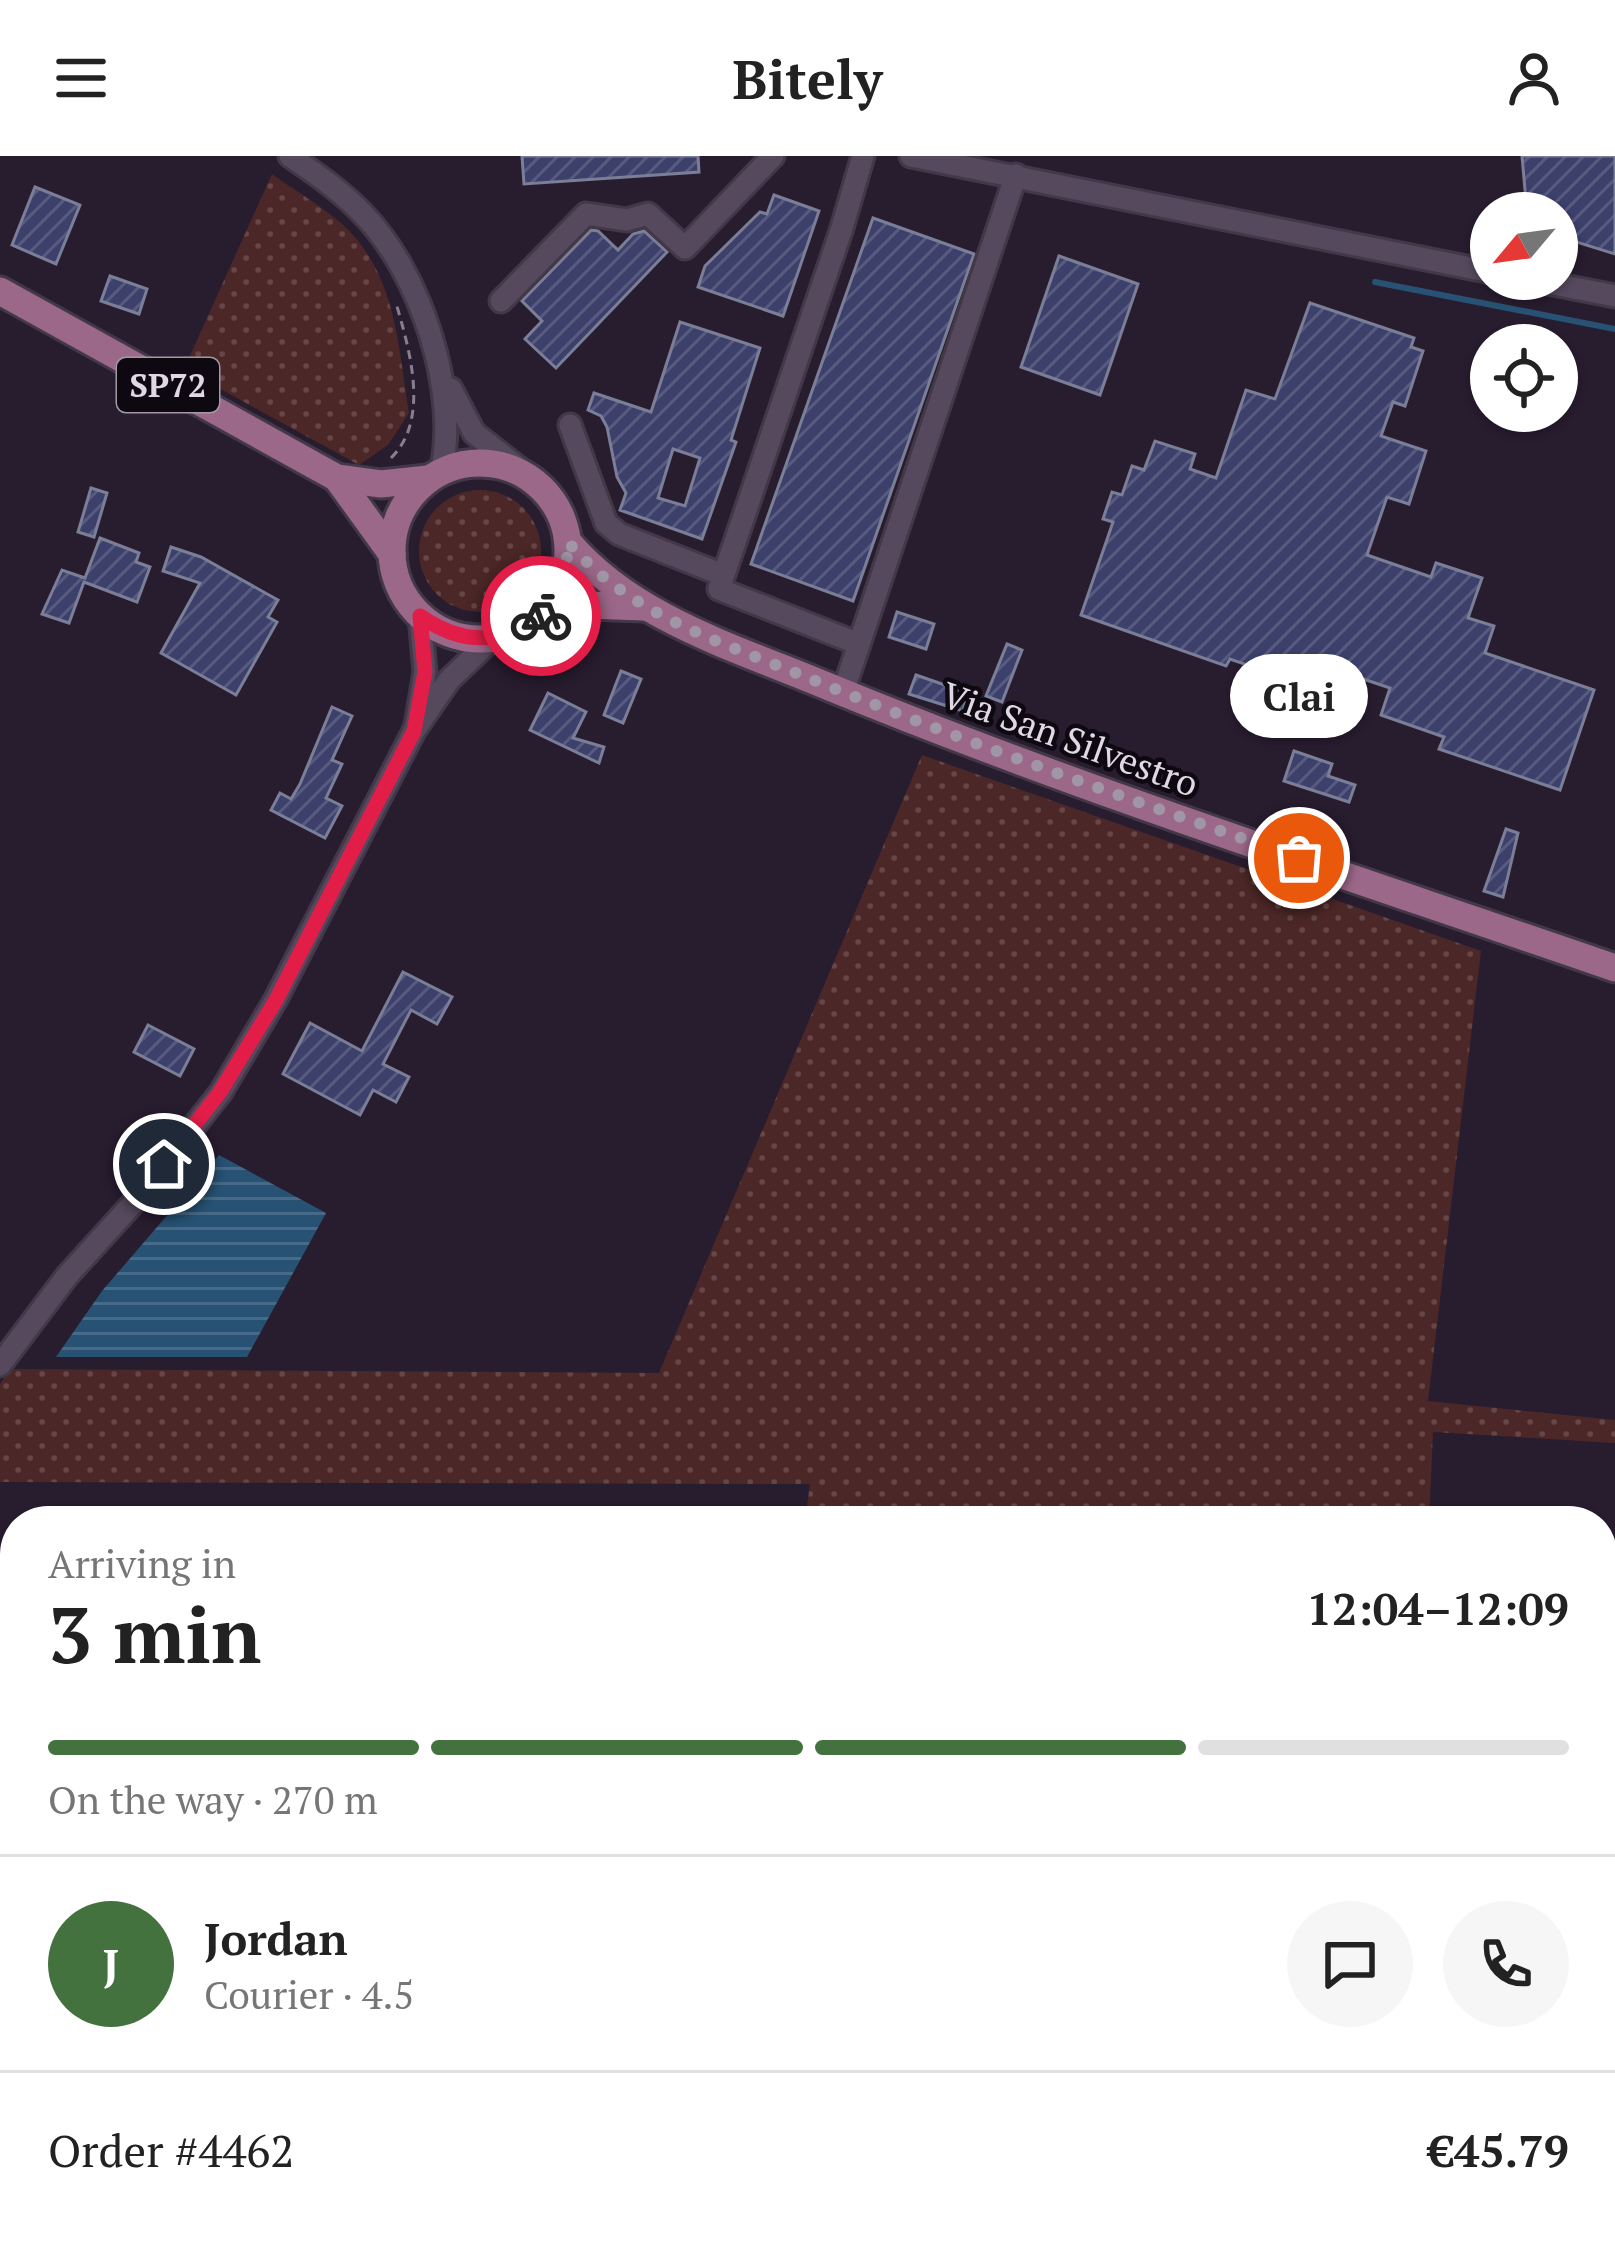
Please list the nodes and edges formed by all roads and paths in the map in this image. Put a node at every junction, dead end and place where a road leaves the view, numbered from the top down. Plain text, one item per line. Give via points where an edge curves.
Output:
1 (290, 156) edge
2 (773, 156) edge
3 (863, 156) edge
4 (911, 156) edge
5 (1016, 175) junction
6 (1470, 268) edge
7 (1578, 289) edge
8 (0, 291) edge
9 (393, 292) dead end
10 (1615, 296) edge
11 (501, 301) dead end
12 (434, 356) junction
13 (570, 425) dead end
14 (434, 475) junction
15 (348, 479) junction
16 (533, 480) junction
17 (568, 542) junction
18 (392, 554) junction
19 (724, 575) junction
20 (643, 607) junction
21 (542, 615) junction
22 (420, 616) junction
23 (492, 640) junction
24 (859, 644) junction
25 (843, 692) junction
26 (414, 731) junction
27 (1615, 968) edge
28 (0, 1365) edge

1 - 12 street via 331,184 390,247
2 - 11 street via 685,248 648,214 586,214
3 - 19 street
4 - 5 street
5 - 6 street
5 - 24 street
7 - 10 street
8 - 15 main road, SP72
9 - 15 path via 408,345 414,423 394,455
12 - 14 street via 448,442
12 - 16 street via 474,433
13 - 19 street via 606,523
14 - 15 main road, SP72 via 381,484
14 - 16 main road via 488,463
14 - 18 main road via 395,525
15 - 18 main road, SP72
16 - 17 main road via 551,498
17 - 20 main road, Via San Silvestro via 595,574
17 - 21 main road via 567,569
18 - 22 main road via 395,577
19 - 24 street via 719,589
20 - 21 main road, Via San Silvestro via 588,605
20 - 25 main road, Via San Silvestro
21 - 23 main road
22 - 23 main road via 442,631
22 - 26 street via 425,672
23 - 26 street via 449,680
24 - 25 street
25 - 27 main road, Via San Silvestro
26 - 28 street via 220,1092

